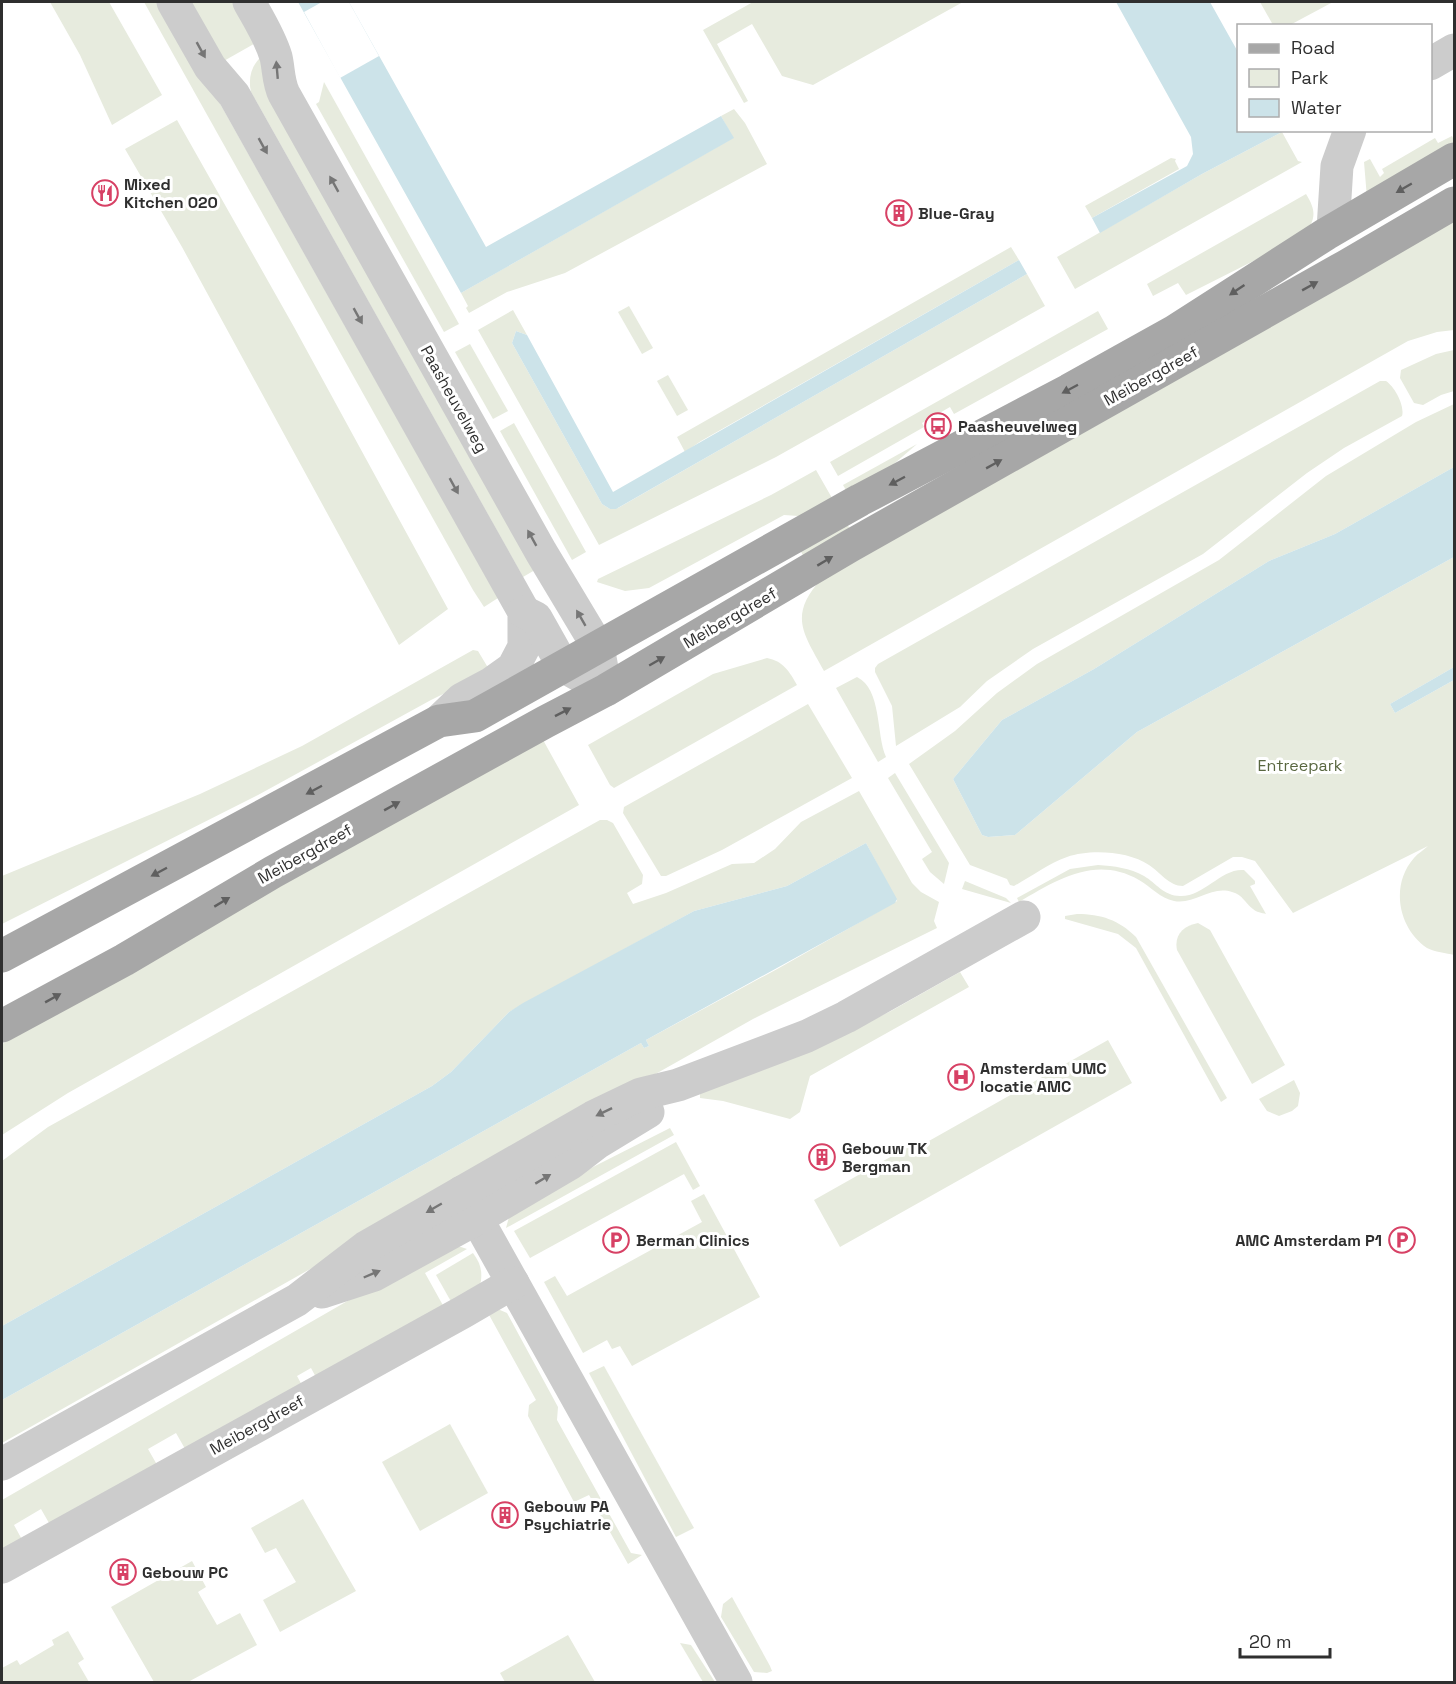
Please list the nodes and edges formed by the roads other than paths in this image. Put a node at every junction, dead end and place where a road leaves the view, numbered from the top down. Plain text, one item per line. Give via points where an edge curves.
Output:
1 (173, 2) edge
2 (249, 2) edge
3 (1455, 50) edge
4 (1432, 62) edge
5 (1349, 132) edge
6 (1455, 159) edge
7 (1455, 203) edge
8 (1333, 229) junction
9 (524, 612) junction
10 (598, 646) junction
11 (563, 666) junction
12 (606, 690) junction
13 (439, 721) junction
14 (1024, 917) dead end
15 (2, 956) edge
16 (2, 1026) edge
17 (470, 1205) junction
18 (513, 1282) junction
19 (2, 1464) edge
20 (2, 1568) edge
21 (736, 1683) edge

1 -> 9 street via 210,67 234,95
10 -> 2 street, Paasheuvelweg via 549,568 279,85 271,44
3 - 4 street
5 - 8 street via 1337,166
6 -> 8 main road, Meibergdreef
12 -> 7 main road, Meibergdreef via 850,546
8 -> 10 main road, Meibergdreef via 1175,331
9 - 11 street via 536,618
9 - 13 street via 524,647 513,668 462,699
10 - 11 main road, Meibergdreef
10 - 12 street, Paasheuvelweg
11 - 12 street
11 - 13 main road, Meibergdreef via 475,716
16 -> 12 main road, Meibergdreef
13 -> 15 main road, Meibergdreef
14 - 17 street via 846,1017 678,1085 671,1101 639,1116 571,1162
17 - 18 street
17 - 19 street via 374,1275 297,1300
18 - 20 street, Meibergdreef
18 - 21 street

